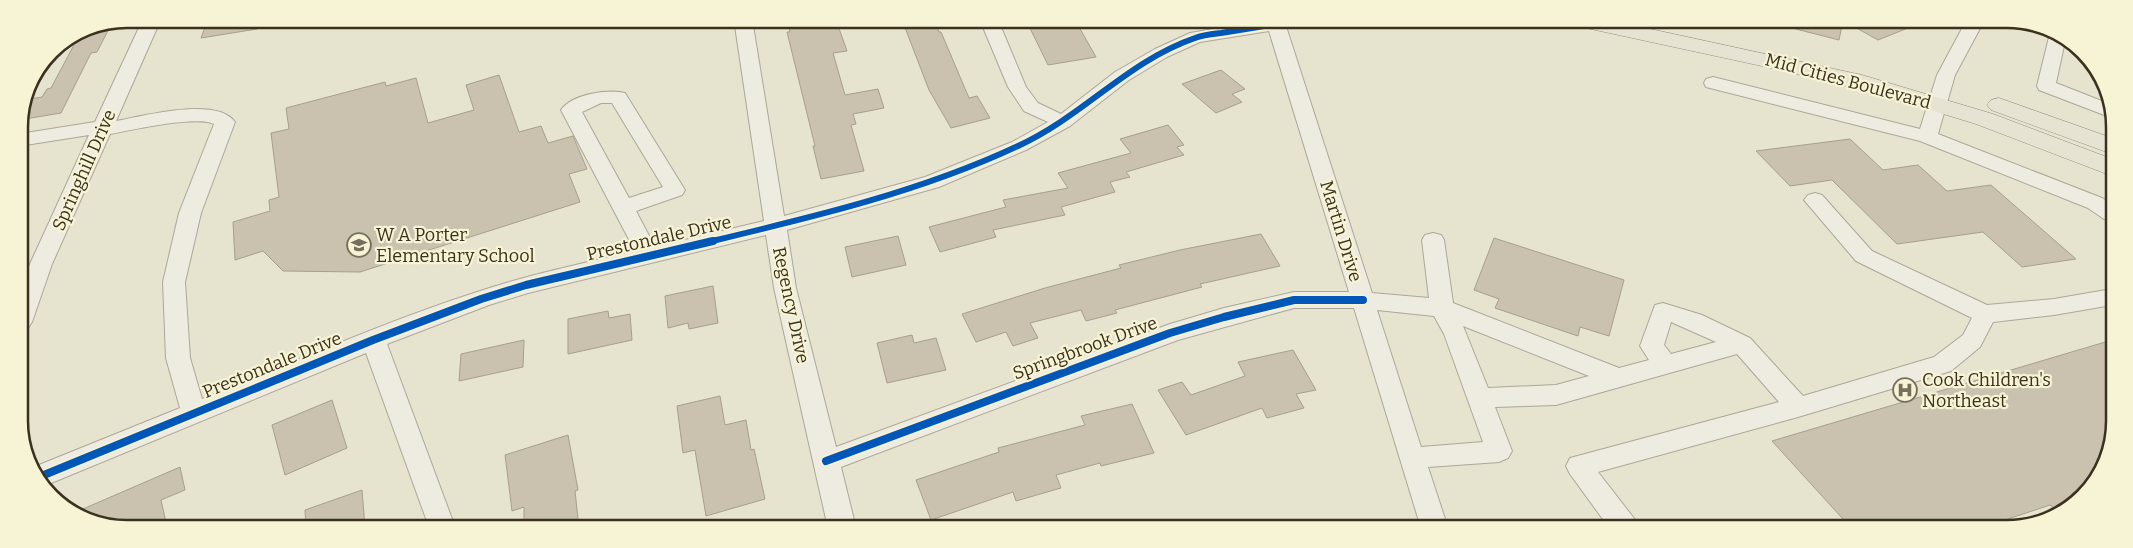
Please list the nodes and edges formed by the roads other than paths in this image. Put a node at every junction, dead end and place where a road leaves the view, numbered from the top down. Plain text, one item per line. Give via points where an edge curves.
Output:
1 (148, 28) edge
2 (745, 28) edge
3 (992, 28) edge
4 (1244, 28) edge
5 (1278, 28) edge
6 (1615, 28) edge
7 (1704, 28) edge
8 (1971, 28) edge
9 (2056, 41) edge
10 (1713, 83) dead end
11 (1940, 96) junction
12 (2104, 109) edge
13 (1063, 122) junction
14 (103, 128) junction
15 (1927, 137) junction
16 (28, 139) edge
17 (2106, 144) edge
18 (2106, 166) edge
19 (1816, 200) dead end
20 (623, 208) junction
21 (2106, 210) edge
22 (775, 226) junction
23 (1433, 240) dead end
24 (649, 256) junction
25 (2106, 298) edge
26 (1363, 300) junction
27 (28, 301) edge
28 (1442, 308) junction
29 (1985, 314) junction
30 (373, 340) junction
31 (1742, 344) junction
32 (1666, 365) junction
33 (1618, 378) junction
34 (1479, 398) junction
35 (1798, 407) junction
36 (194, 414) junction
37 (1412, 458) junction
38 (826, 460) junction
39 (44, 475) edge
40 (439, 520) edge
41 (840, 520) edge
42 (1431, 520) edge
43 (1619, 520) edge

1 - 14 street, Springhill Drive
2 - 22 street, Regency Drive
3 - 13 street via 1017,87 1031,107
4 - 13 street, Prestondale Drive via 1196,37 1161,53 1122,76
5 - 26 street, Martin Drive
6 - 11 main road, Mid Cities Boulevard via 1856,81
7 - 11 main road, Mid Cities Boulevard via 1775,43
8 - 11 street via 1946,75
9 - 12 street via 2046,86
10 - 15 street
11 - 15 street
11 - 17 main road, Mid Cities Boulevard via 2026,114
11 - 18 main road, Mid Cities Boulevard
13 - 22 street, Prestondale Drive via 1019,146 932,182
14 - 16 street
14 - 27 street, Springhill Drive
14 - 36 street via 190,116 213,115 225,122 190,213 174,282 178,358
15 - 21 street
19 - 29 street via 1864,256
20 - 20 street via 571,110 598,97 618,97 675,190
20 - 24 street
22 - 24 street, Prestondale Drive
22 - 38 street, Regency Drive via 785,288
23 - 28 street
24 - 30 street, Prestondale Drive via 526,285
25 - 29 street
26 - 28 street, Springbrook Drive
26 - 37 street, Martin Drive
26 - 38 street, Springbrook Drive via 1294,300 1170,333
28 - 33 street, Springbrook Drive
28 - 34 street via 1456,334
29 - 35 street via 1972,341 1942,364
30 - 36 street, Prestondale Drive
30 - 40 street
31 - 32 street
31 - 32 street via 1694,321 1663,312 1652,346
31 - 35 street
32 - 33 street
33 - 34 street via 1556,395
34 - 37 street via 1499,451
35 - 43 street via 1579,466
36 - 39 street, Prestondale Drive
37 - 42 street, Martin Drive
38 - 41 street, Regency Drive

